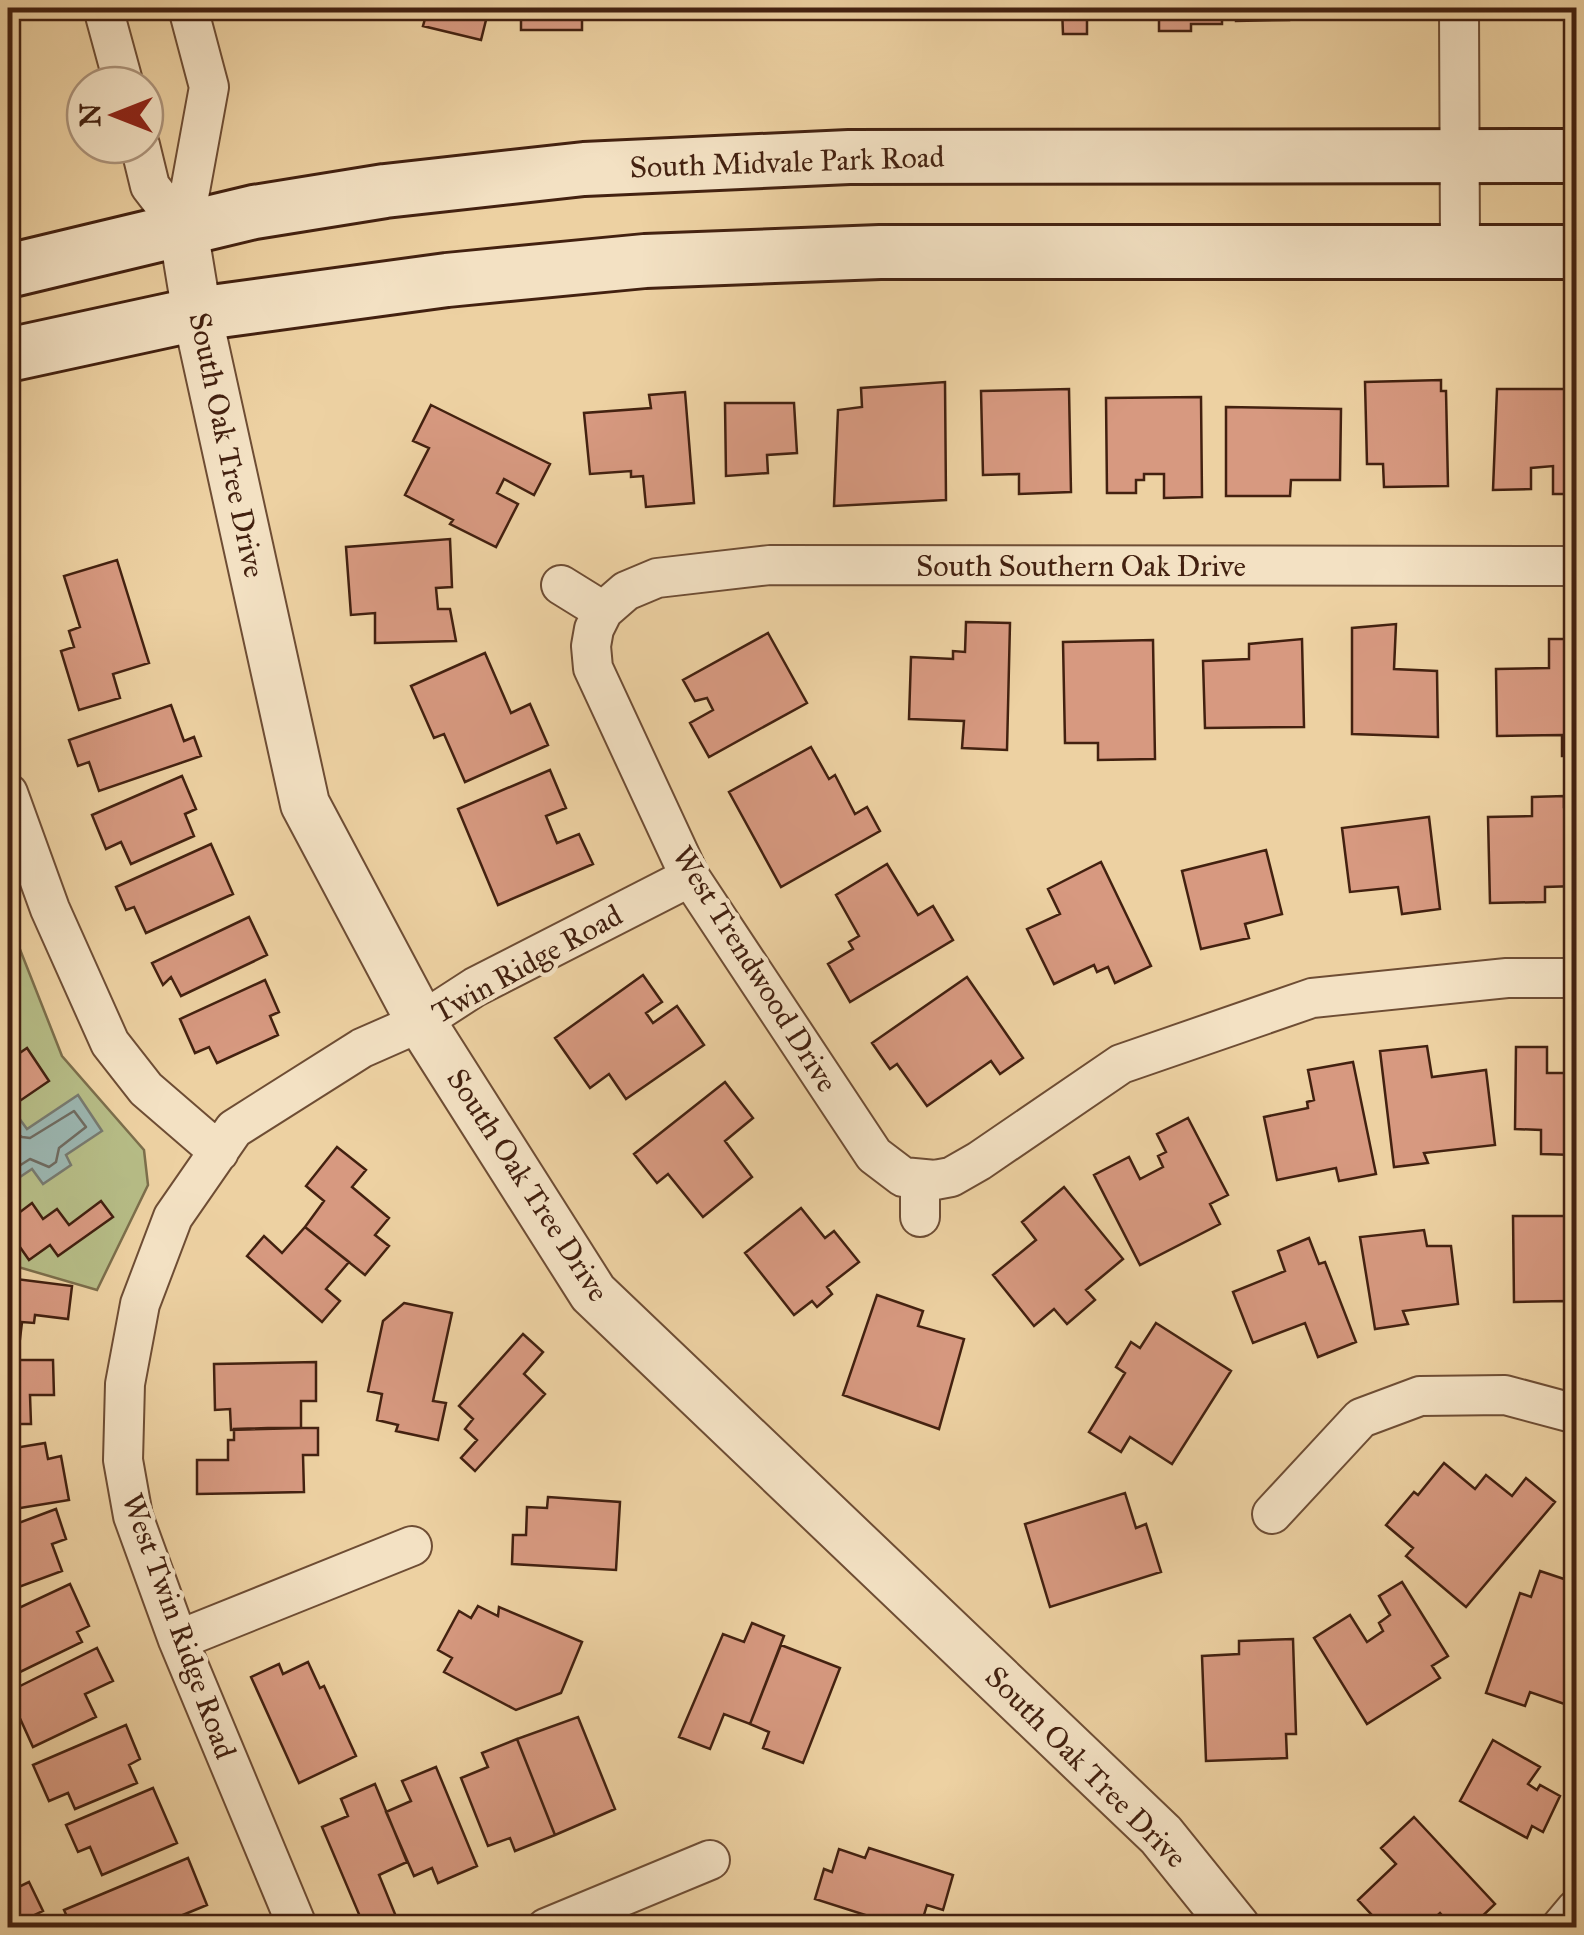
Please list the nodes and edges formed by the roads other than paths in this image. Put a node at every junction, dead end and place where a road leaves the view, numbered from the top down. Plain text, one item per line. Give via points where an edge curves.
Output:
1 (104, 8) edge
2 (188, 8) edge
3 (1459, 8) edge
4 (119, 65) edge
5 (1459, 156) junction
6 (1576, 156) edge
7 (145, 165) edge
8 (183, 229) junction
9 (1460, 252) junction
10 (1576, 252) edge
11 (8, 271) edge
12 (197, 314) junction
13 (8, 355) edge
14 (1576, 566) edge
15 (562, 585) dead end
16 (602, 614) junction
17 (8, 793) edge
18 (690, 878) junction
19 (1576, 978) edge
20 (421, 1022) junction
21 (362, 1048) joint
22 (219, 1152) junction
23 (920, 1180) junction
24 (920, 1217) dead end
25 (1576, 1414) edge
26 (1272, 1514) dead end
27 (412, 1546) dead end
28 (178, 1640) junction
29 (710, 1860) dead end
30 (1576, 1908) edge
31 (298, 1928) edge
32 (546, 1928) edge
33 (1236, 1928) edge
34 (1560, 1928) edge

1 - 4 street
2 - 8 street via 209,87
3 - 5 street
5 - 6 main road, South Midvale Park Road
5 - 8 main road, South Midvale Park Road via 848,157 650,164 385,191
5 - 9 street
7 - 8 street via 150,186
8 - 11 main road, South Midvale Park Road
8 - 12 street, South Oak Tree Drive
9 - 10 main road
9 - 12 main road via 712,256 513,272
12 - 13 main road
12 - 20 street, South Oak Tree Drive via 306,804
14 - 16 street, South Southern Oak Drive via 770,565 657,578 626,590
15 - 16 street
16 - 18 street, West Trendwood Drive via 590,646 601,690
17 - 22 street via 56,924 110,1043 146,1089
18 - 20 street, Twin Ridge Road via 484,982
18 - 23 street, West Trendwood Drive via 874,1154 888,1169
19 - 23 street via 1508,978 1312,998 1121,1064 979,1162 952,1177
20 - 21 street, Twin Ridge Road
20 - 33 street, South Oak Tree Drive via 592,1293 1161,1835
21 - 22 street, West Twin Ridge Road via 234,1129
22 - 28 street, West Twin Ridge Road via 174,1217 140,1304 126,1384 123,1460 133,1516
23 - 24 street
25 - 26 street via 1505,1395 1420,1396 1361,1418
27 - 28 street
28 - 31 street, West Twin Ridge Road
29 - 32 street
30 - 34 street

